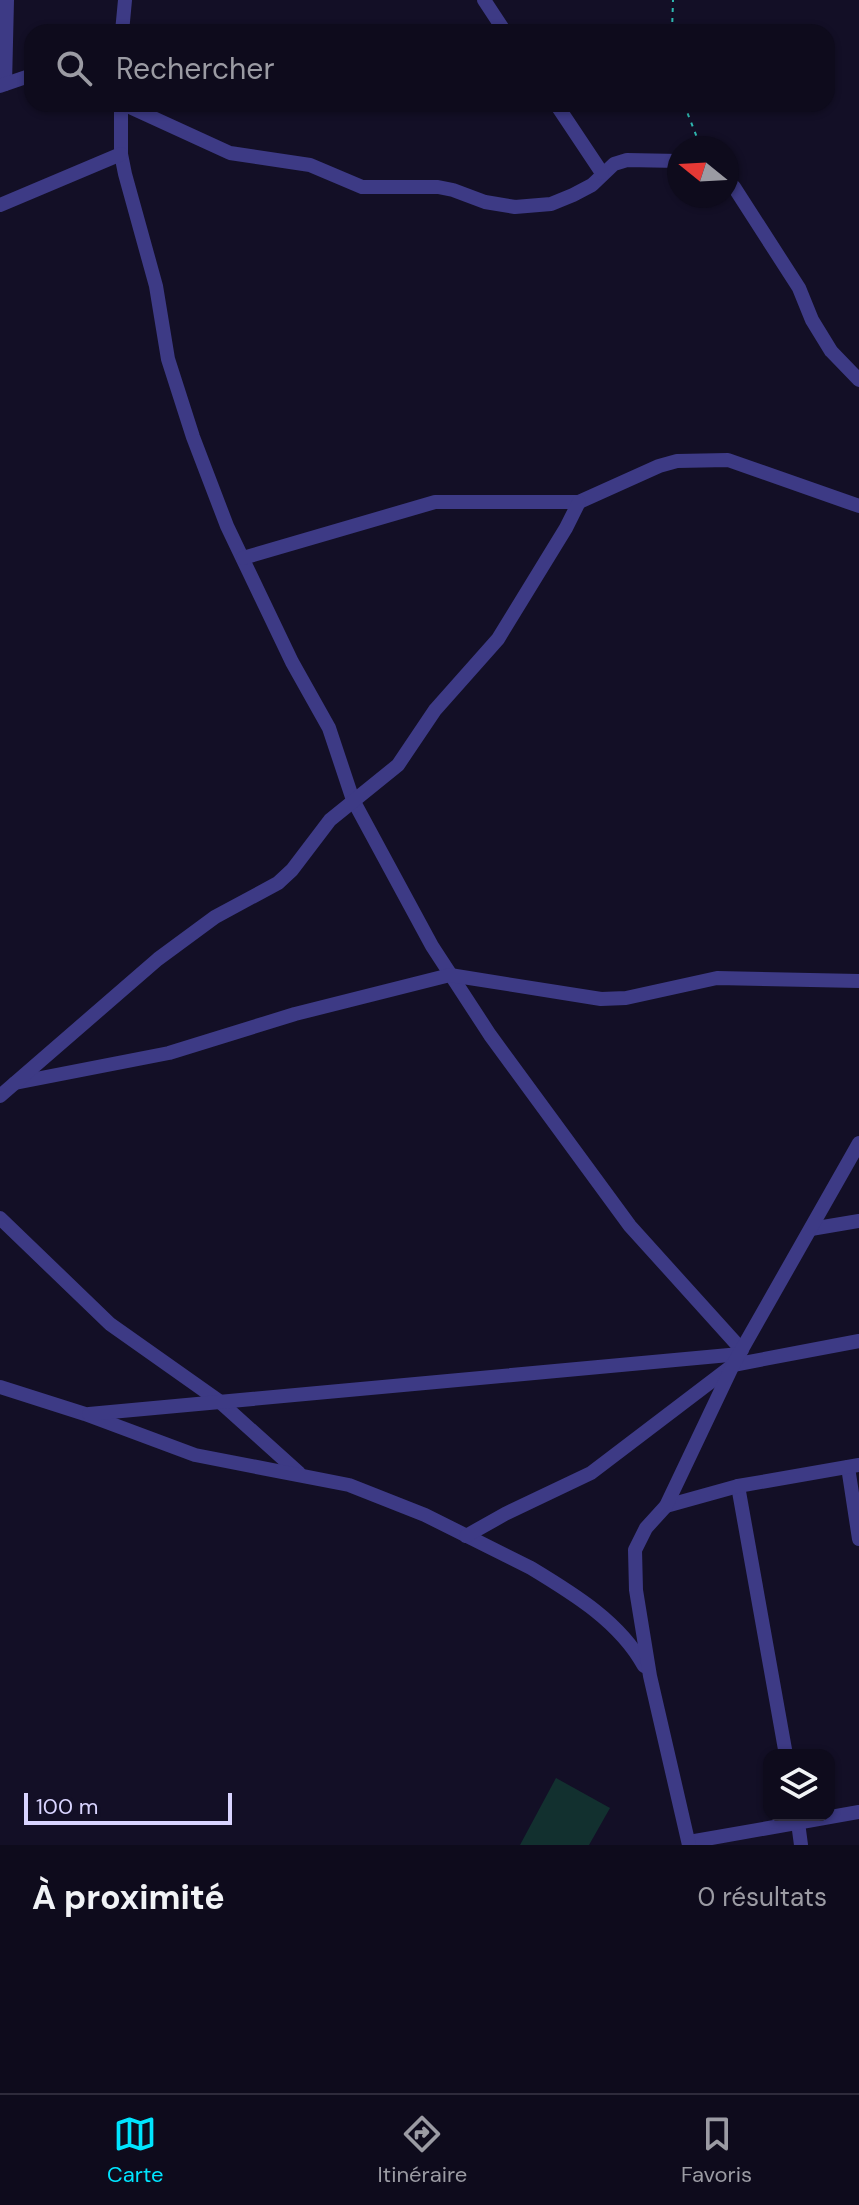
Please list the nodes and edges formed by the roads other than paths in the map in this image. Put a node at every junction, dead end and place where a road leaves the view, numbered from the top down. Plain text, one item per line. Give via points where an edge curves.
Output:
1 (7, 0) edge
2 (125, 0) edge
3 (484, 0) edge
4 (123, 24) edge
5 (500, 24) edge
6 (24, 78) edge
7 (2, 85) edge
8 (122, 112) edge
9 (140, 112) edge
10 (561, 112) edge
11 (121, 154) junction
12 (667, 161) edge
13 (602, 173) junction
14 (739, 195) edge
15 (0, 205) edge
16 (859, 380) edge
17 (579, 502) junction
18 (859, 506) edge
19 (243, 558) junction
20 (353, 800) junction
21 (450, 975) junction
22 (859, 981) edge
23 (15, 1083) junction
24 (0, 1096) edge
25 (859, 1143) edge
26 (0, 1218) edge
27 (859, 1221) edge
28 (811, 1229) junction
29 (859, 1341) edge
30 (738, 1356) junction
31 (0, 1387) edge
32 (219, 1401) junction
33 (85, 1414) junction
34 (853, 1466) edge
35 (299, 1474) junction
36 (738, 1486) junction
37 (666, 1506) junction
38 (466, 1536) junction
39 (859, 1539) edge
40 (650, 1676) junction
41 (785, 1749) edge
42 (859, 1812) edge
43 (835, 1815) edge
44 (788, 1821) edge
45 (797, 1821) edge
46 (689, 1843) edge
47 (801, 1845) edge

1 - 7 street
2 - 4 street
3 - 5 street
6 - 7 street
8 - 11 street
9 - 13 street via 230,153 310,165 362,187 438,187 500,205 530,207 573,195
10 - 13 street
11 - 15 street
11 - 19 street via 156,286 168,359
12 - 13 street via 627,160
14 - 16 street via 799,288 831,351
17 - 18 street via 659,466 728,460
17 - 19 street via 435,502
17 - 20 street via 498,639 435,710 398,765
19 - 20 street via 329,728
20 - 21 street
20 - 23 street via 278,883 189,935
21 - 22 street via 601,999 717,978
21 - 23 street via 144,1059
21 - 30 street via 630,1226
23 - 24 street
25 - 28 street
26 - 32 street via 110,1324
27 - 28 street
28 - 30 street
29 - 30 street
30 - 32 street
30 - 37 street
30 - 38 street via 591,1473
31 - 33 street
32 - 33 street
32 - 35 street
33 - 35 street via 195,1455
34 - 36 street
34 - 39 street
35 - 38 street via 382,1497
36 - 37 street
36 - 41 street
37 - 40 street via 635,1550
38 - 40 street via 581,1600 633,1645
40 - 46 street
42 - 43 street
44 - 46 street
45 - 47 street

